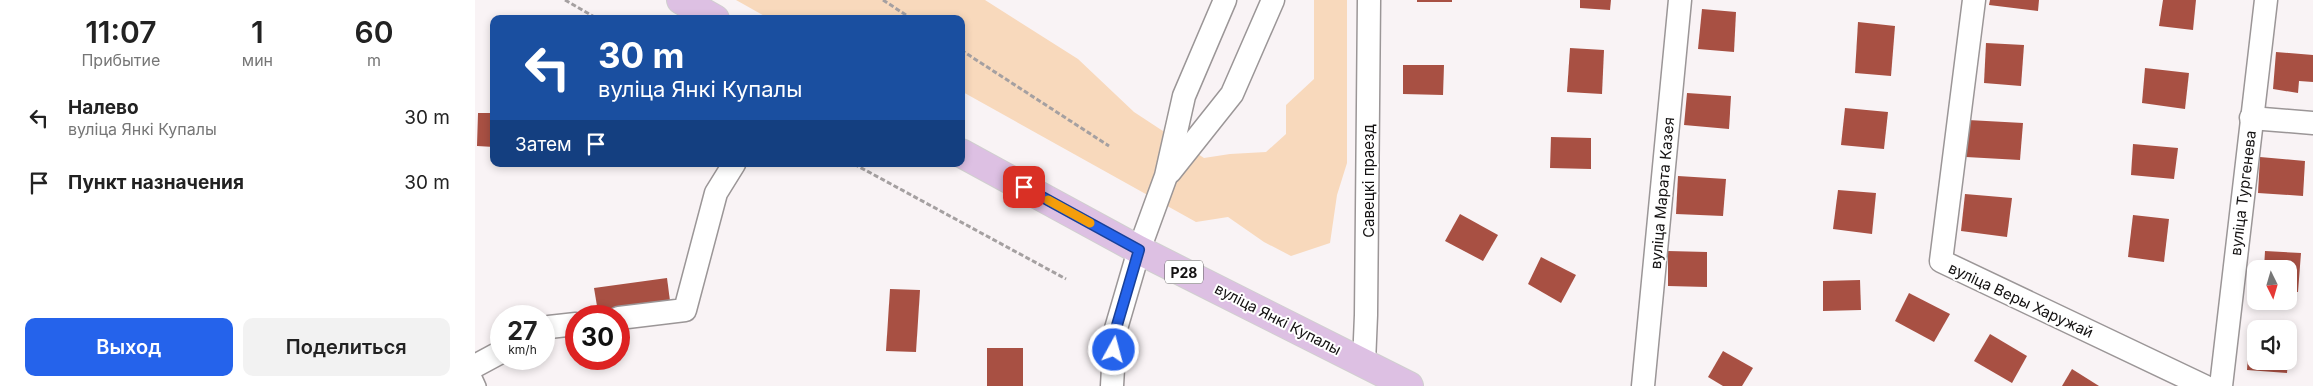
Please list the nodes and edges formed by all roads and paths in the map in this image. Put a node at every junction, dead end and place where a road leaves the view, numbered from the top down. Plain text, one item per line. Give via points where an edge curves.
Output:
1 (565, 0) edge
2 (681, 0) edge
3 (883, 0) edge
4 (1225, 0) edge
5 (1273, 0) edge
6 (1369, 0) edge
7 (1680, 0) edge
8 (1974, 0) edge
9 (2266, 0) edge
10 (590, 15) edge
11 (708, 15) edge
12 (906, 15) edge
13 (965, 53) edge
14 (2251, 118) junction
15 (2313, 123) edge
16 (1109, 146) dead end
17 (965, 155) edge
18 (732, 167) edge
19 (860, 167) edge
20 (1166, 176) junction
21 (1139, 250) junction
22 (1066, 279) dead end
23 (630, 317) edge
24 (490, 358) edge
25 (1364, 363) junction
26 (475, 366) edge
27 (475, 375) edge
28 (479, 386) edge
29 (1112, 386) edge
30 (1409, 386) edge
31 (1643, 386) edge
32 (2204, 386) edge
33 (2221, 386) edge

1 - 10 path
2 - 11 main road
3 - 12 path
4 - 20 street via 1184,96
5 - 20 street via 1232,94
6 - 25 street, Савецкі праезд
7 - 31 street, вуліца Марата Казея
8 - 32 street, вуліца Веры Харужай via 1941,262
9 - 14 street, вуліца Тургенева
13 - 16 path
14 - 15 street
14 - 33 street, вуліца Тургенева
17 - 21 main road, вуліца Янкі Купалы / Р28
18 - 23 street via 716,193 685,310
19 - 22 path
20 - 21 street
21 - 25 main road, вуліца Янкі Купалы / Р28
21 - 29 street via 1115,332
24 - 26 street
25 - 30 main road, вуліца Янкі Купалы / Р28
27 - 28 lane

